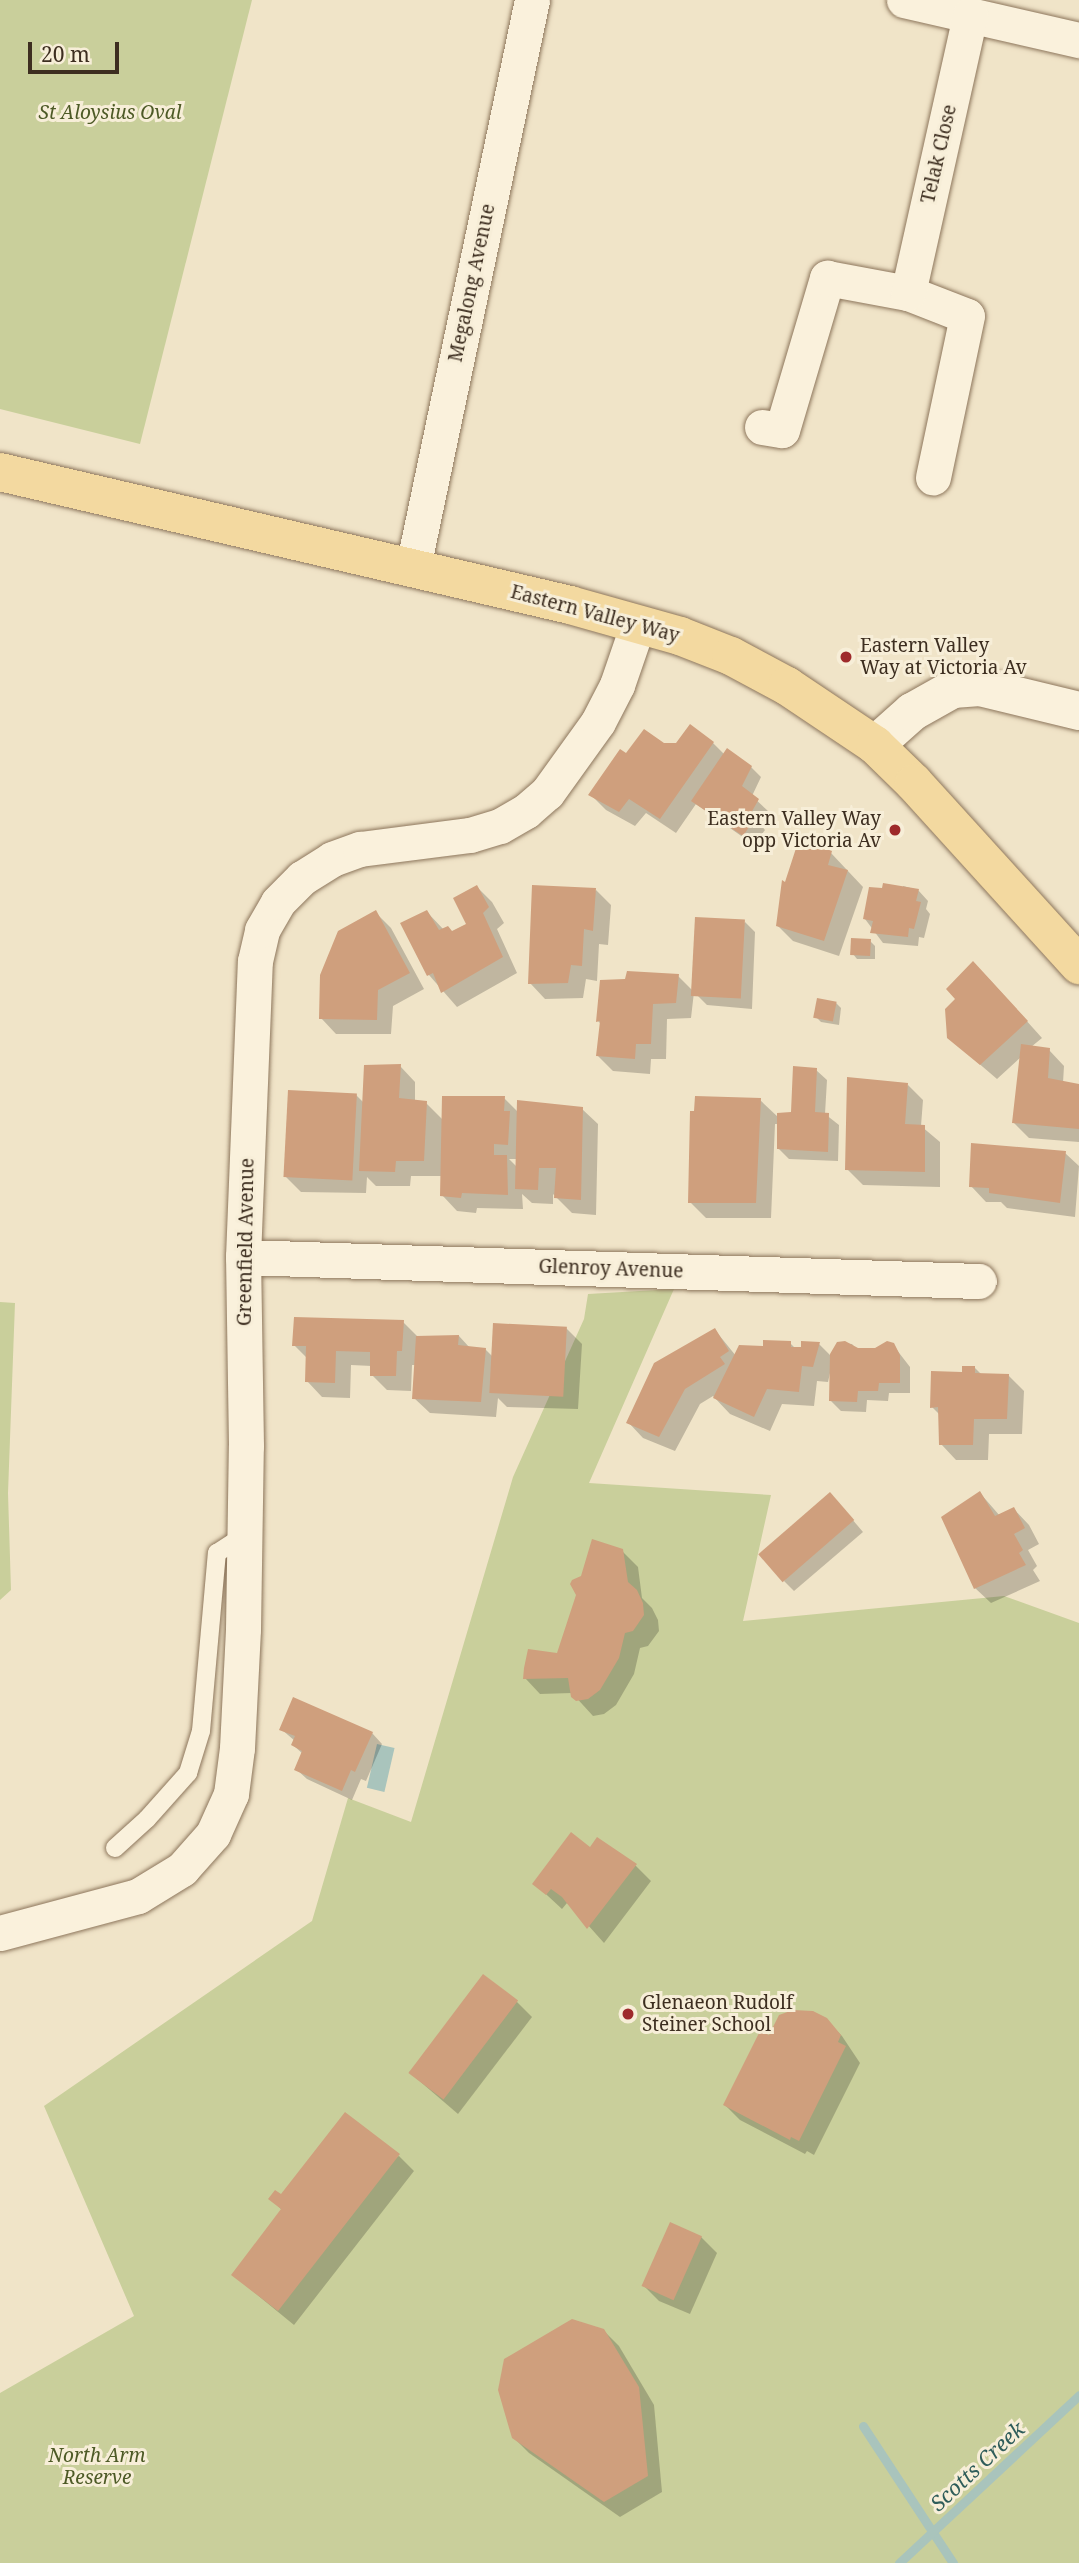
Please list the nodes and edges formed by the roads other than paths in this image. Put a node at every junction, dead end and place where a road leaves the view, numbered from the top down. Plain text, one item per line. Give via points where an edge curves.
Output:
1 (532, 0) edge
2 (904, 0) edge
3 (970, 15) junction
4 (1079, 40) edge
5 (908, 293) junction
6 (762, 427) dead end
7 (0, 472) edge
8 (933, 477) dead end
9 (413, 567) junction
10 (638, 624) junction
11 (1079, 711) edge
12 (875, 745) junction
13 (1079, 965) edge
14 (243, 1257) junction
15 (979, 1281) dead end
16 (245, 1535) junction
17 (115, 1848) dead end
18 (0, 1933) edge

1 - 9 street, Megalong Avenue
2 - 3 street
3 - 4 street
3 - 5 street, Telak Close
5 - 6 street via 827,278 782,430
5 - 8 street via 967,316
7 - 9 main road, Eastern Valley Way
9 - 10 main road, Eastern Valley Way
10 - 12 main road, Eastern Valley Way via 740,660
10 - 14 street, Greenfield Avenue via 617,685 598,722 547,793 526,811 500,826 470,835 360,849 332,859 302,878 278,902 262,930 255,961
11 - 12 street via 980,687 953,689 912,712
12 - 13 main road, Eastern Valley Way
14 - 15 street, Glenroy Avenue
14 - 16 street, Greenfield Avenue
16 - 17 lane via 217,1553 201,1731 188,1773
16 - 18 street, Greenfield Avenue via 237,1748 231,1794 213,1834 182,1869 138,1896

